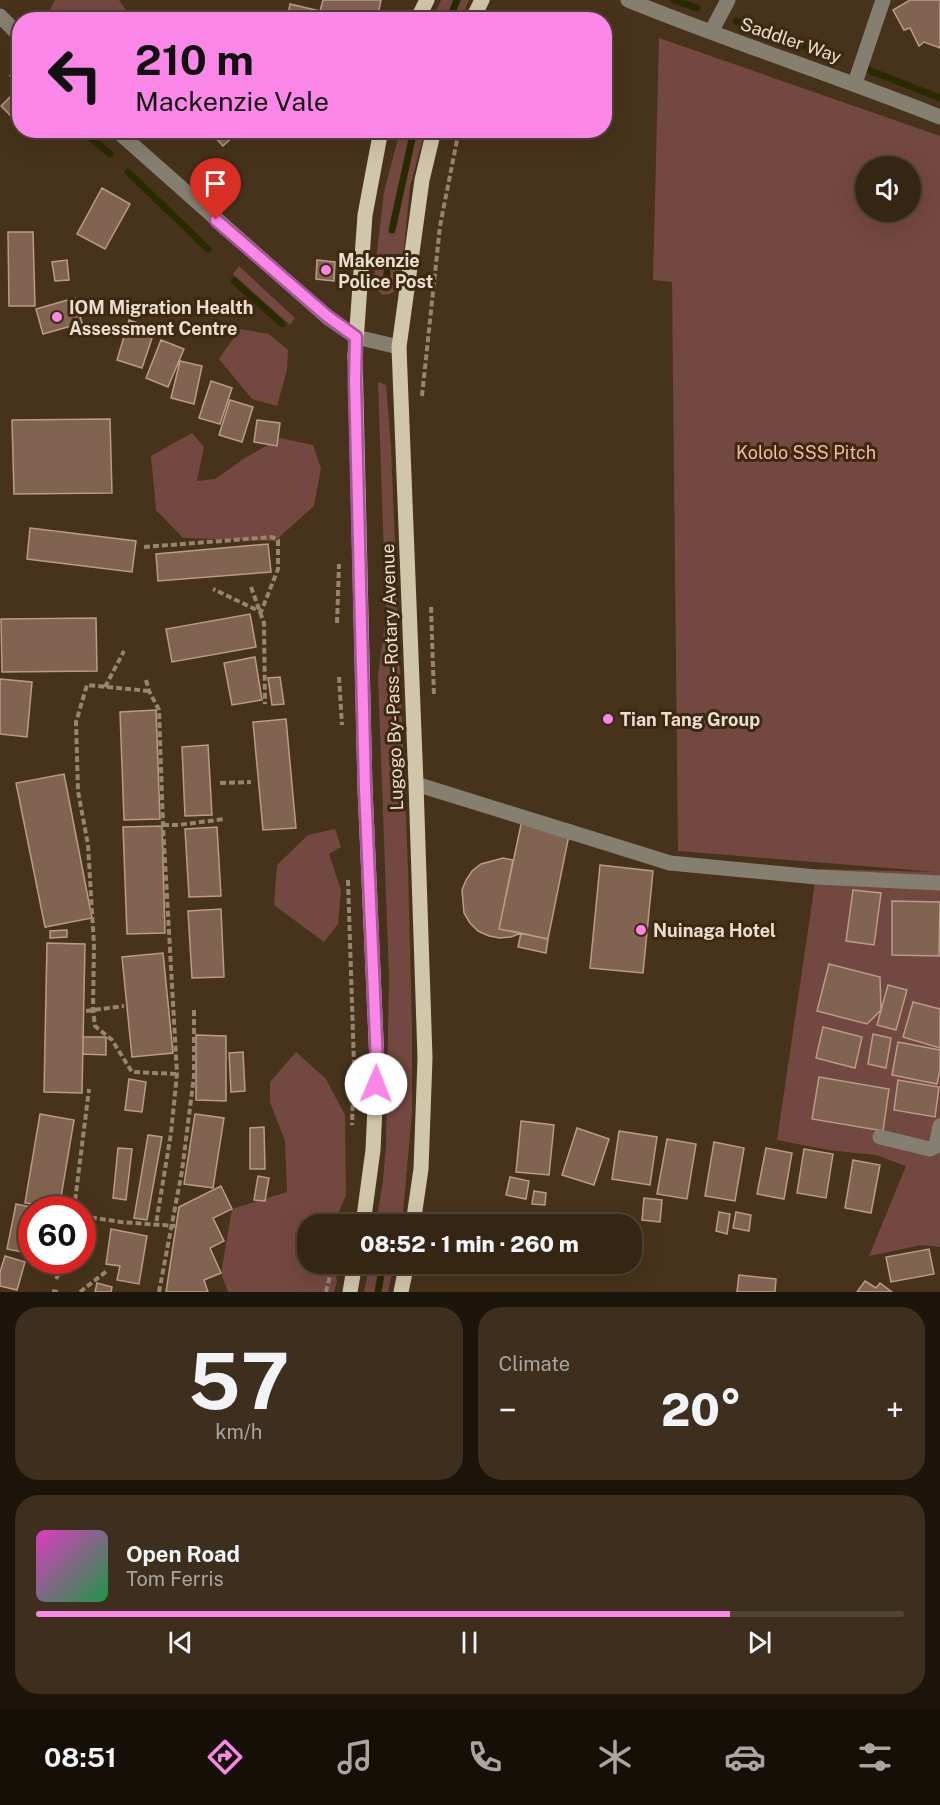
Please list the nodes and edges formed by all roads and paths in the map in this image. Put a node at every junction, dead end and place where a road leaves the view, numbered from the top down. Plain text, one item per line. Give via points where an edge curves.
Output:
1 (630, 0) edge
2 (728, 0) edge
3 (883, 0) edge
4 (0, 16) edge
5 (12, 28) edge
6 (711, 32) junction
7 (855, 83) junction
8 (940, 117) edge
9 (125, 138) edge
10 (379, 138) edge
11 (432, 138) edge
12 (457, 138) edge
13 (356, 337) junction
14 (399, 347) junction
15 (422, 398) dead end
16 (144, 548) dead end
17 (251, 587) dead end
18 (213, 589) dead end
19 (261, 612) junction
20 (124, 651) dead end
21 (339, 677) dead end
22 (146, 680) dead end
23 (105, 687) junction
24 (149, 691) junction
25 (265, 704) dead end
26 (343, 734) dead end
27 (220, 783) dead end
28 (251, 783) dead end
29 (416, 784) junction
30 (225, 819) dead end
31 (163, 825) junction
32 (347, 872) dead end
33 (940, 883) edge
34 (124, 1006) dead end
35 (194, 1008) dead end
36 (93, 1010) junction
37 (86, 1011) dead end
38 (177, 1074) junction
39 (89, 1089) dead end
40 (352, 1125) dead end
41 (940, 1126) edge
42 (880, 1137) dead end
43 (76, 1196) edge
44 (364, 1214) edge
45 (414, 1214) edge
46 (96, 1218) edge
47 (156, 1224) junction
48 (173, 1225) junction
49 (108, 1270) dead end
50 (59, 1274) edge
51 (330, 1274) edge
52 (353, 1274) edge
53 (405, 1274) edge
54 (56, 1279) dead end
55 (80, 1292) edge
56 (159, 1292) edge
57 (326, 1292) edge
58 (350, 1292) edge
59 (401, 1292) edge

1 - 6 street, Saddler Way
2 - 6 street
3 - 7 street
4 - 5 street
6 - 7 street, Saddler Way
7 - 8 street, Saddler Way
9 - 13 street via 276,274
10 - 13 main road, Lugogo By-Pass - Rotary Avenue via 365,215
11 - 14 main road, Lugogo By-Pass - Rotary Avenue via 422,180
12 - 15 path via 440,226
13 - 14 street
13 - 44 main road, Lugogo By-Pass - Rotary Avenue via 364,753 377,1062 373,1150
14 - 29 main road, Lugogo By-Pass - Rotary Avenue
16 - 19 path via 276,538 278,569
17 - 19 path
18 - 19 path
19 - 25 path
20 - 23 path
21 - 26 path
22 - 24 path
23 - 24 path
23 - 36 path via 87,685 76,722 78,791 88,845 94,945
24 - 31 path via 159,710
27 - 28 path
29 - 33 street via 670,862 816,877
29 - 45 main road, Lugogo By-Pass - Rotary Avenue via 425,1058 423,1140
30 - 31 path
31 - 38 path
32 - 40 path via 354,1065
34 - 36 path
35 - 48 path via 194,1076
36 - 37 path
36 - 38 path via 95,1026 112,1040 132,1072
38 - 47 path
39 - 43 path
41 - 42 street via 936,1146 930,1149
46 - 47 path
47 - 48 path
48 - 56 path
49 - 55 path
50 - 54 path
51 - 57 path
52 - 58 main road
53 - 59 main road

